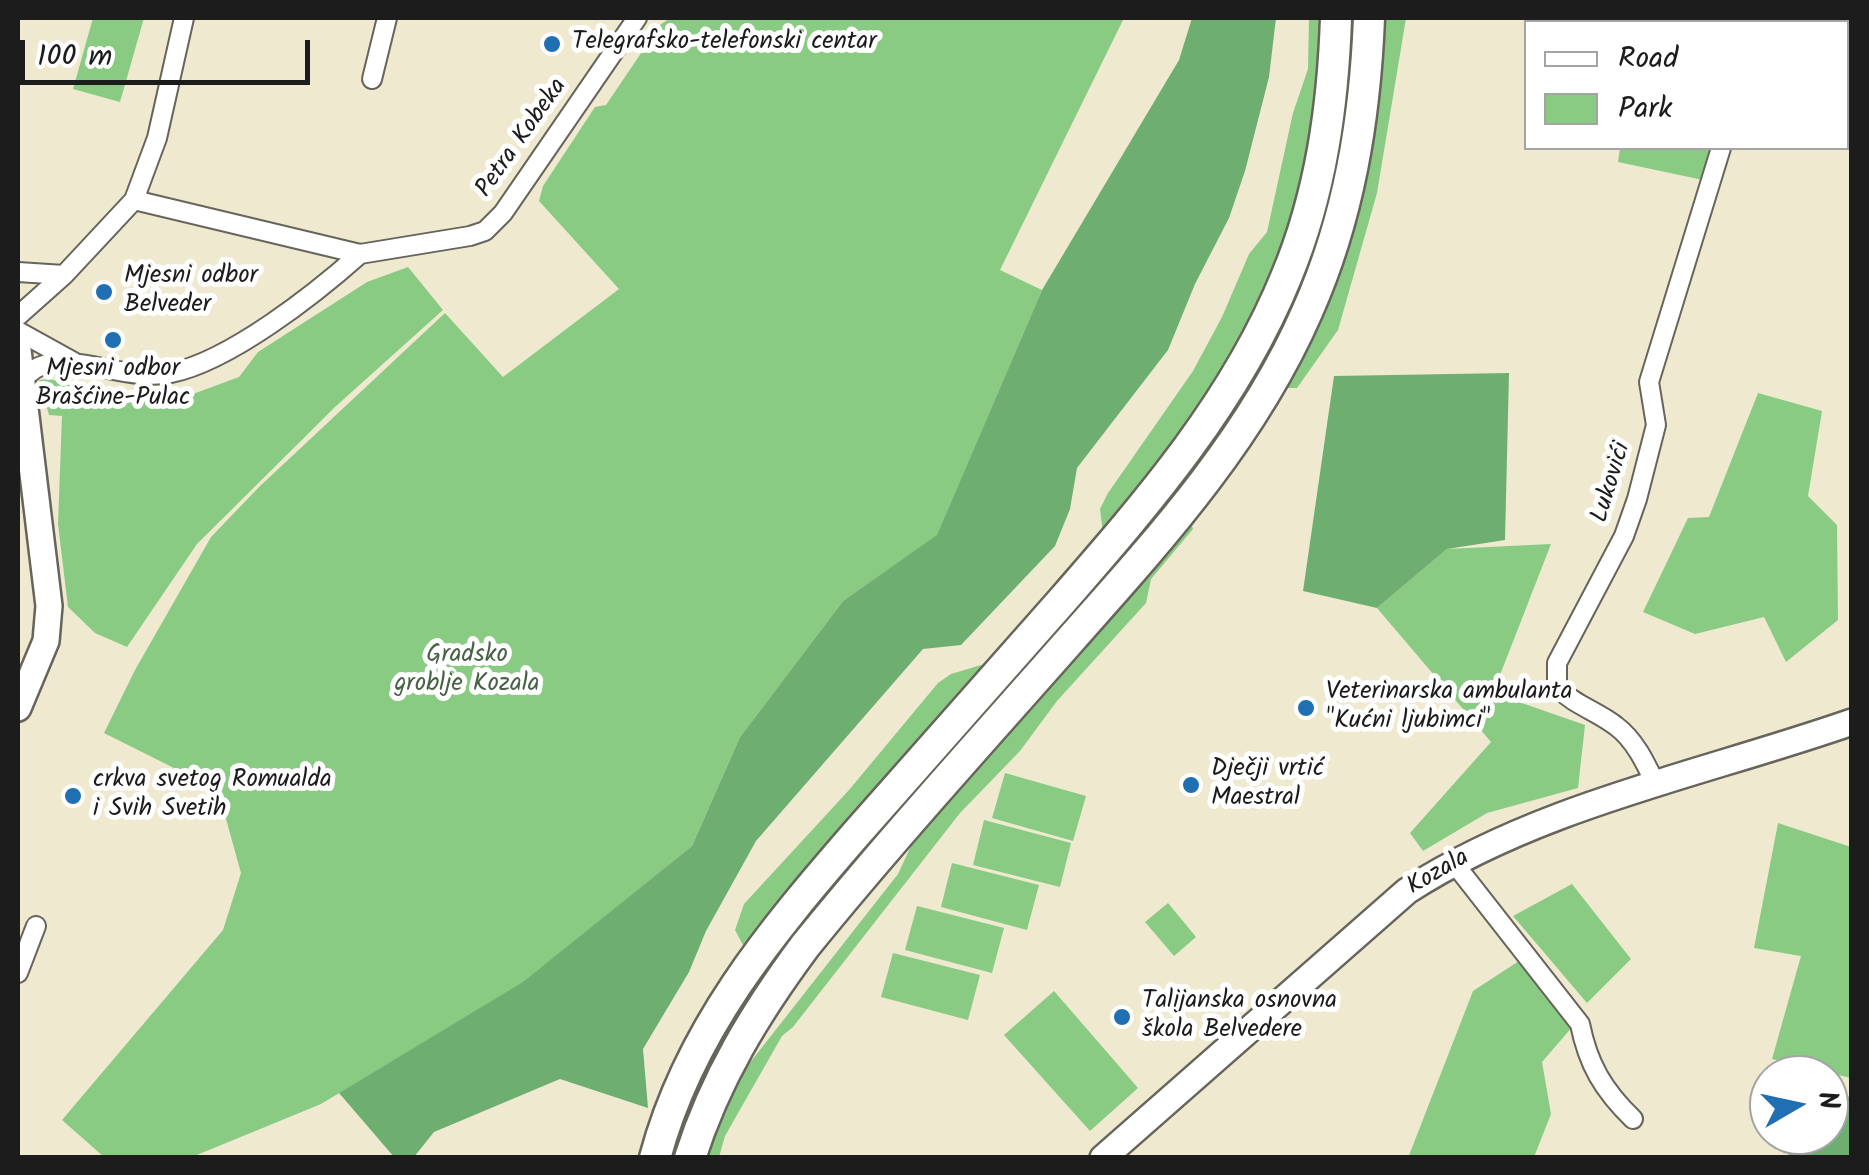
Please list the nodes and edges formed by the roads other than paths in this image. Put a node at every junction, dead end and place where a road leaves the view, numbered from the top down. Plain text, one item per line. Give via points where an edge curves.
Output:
1 (184, 18) edge
2 (387, 18) edge
3 (636, 18) edge
4 (1336, 18) edge
5 (1369, 18) edge
6 (372, 79) dead end
7 (1720, 150) edge
8 (134, 200) junction
9 (360, 254) junction
10 (18, 272) edge
11 (64, 274) junction
12 (18, 316) edge
13 (18, 331) edge
14 (18, 350) edge
15 (82, 366) junction
16 (22, 379) junction
17 (18, 708) edge
18 (1852, 722) edge
19 (1656, 784) junction
20 (1454, 863) junction
21 (36, 926) dead end
22 (18, 973) edge
23 (1633, 1119) dead end
24 (655, 1158) edge
25 (690, 1158) edge
26 (1103, 1158) edge

1 - 8 street via 157,138
2 - 6 street
3 - 9 street, Petra Kobeka via 492,226 470,236
4 - 24 highway via 1331,108 1311,204 1277,299 1230,388 1153,496 752,958 687,1070
5 - 25 highway via 1361,126 1342,215 1307,313 1265,394 1170,528 805,946 728,1063
7 - 19 street, Lukovići via 1649,382 1656,426 1637,500 1557,663 1557,686 1620,728
8 - 9 street, Petra Kobeka
8 - 11 street
9 - 15 street via 200,364 146,377
10 - 11 street
11 - 12 street
13 - 15 street
14 - 16 main road
15 - 16 street via 43,365
16 - 17 main road via 49,606 46,640
18 - 19 main road, Kozala
19 - 20 main road, Kozala
20 - 23 street via 1580,1024 1597,1078
20 - 26 main road, Kozala via 1407,891
21 - 22 street

